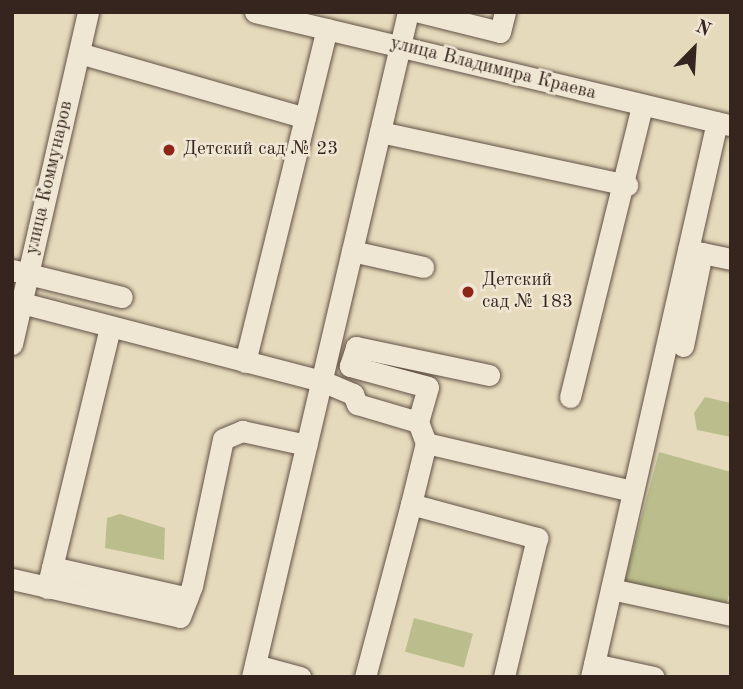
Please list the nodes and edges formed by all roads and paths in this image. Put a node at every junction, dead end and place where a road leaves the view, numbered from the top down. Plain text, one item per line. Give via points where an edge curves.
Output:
1 (88, 12) edge
2 (255, 12) edge
3 (408, 12) edge
4 (420, 12) edge
5 (505, 12) edge
6 (327, 29) junction
7 (489, 29) junction
8 (400, 47) junction
9 (79, 53) junction
10 (480, 65) junction
11 (642, 105) junction
12 (305, 118) junction
13 (724, 124) edge
14 (380, 132) junction
15 (627, 185) junction
16 (352, 251) junction
17 (695, 251) junction
18 (731, 259) edge
19 (423, 267) dead end
20 (20, 273) edge
21 (122, 296) dead end
22 (22, 303) junction
23 (110, 327) junction
24 (12, 342) edge
25 (683, 346) dead end
26 (245, 362) junction
27 (441, 365) junction
28 (489, 375) dead end
29 (322, 381) junction
30 (428, 387) junction
31 (570, 397) dead end
32 (418, 422) junction
33 (426, 443) junction
34 (306, 445) junction
35 (634, 491) junction
36 (411, 504) junction
37 (50, 578) junction
38 (12, 579) edge
39 (611, 589) junction
40 (731, 615) edge
41 (593, 670) edge
42 (253, 671) edge
43 (300, 677) edge
44 (365, 677) edge
45 (504, 677) edge
46 (654, 677) edge

1 - 9 street, улица Коммунаров
2 - 6 street, улица Владимира Краева
3 - 8 street
4 - 7 street
5 - 7 street via 500,32
6 - 8 street, улица Владимира Краева
6 - 12 street
7 - 10 street
8 - 10 street, улица Владимира Краева
8 - 14 street
9 - 12 street
9 - 20 street, улица Коммунаров
10 - 11 street, улица Владимира Краева
11 - 13 street, улица Владимира Краева
11 - 15 street
12 - 26 street
13 - 17 street
14 - 15 street
14 - 16 street
15 - 31 street
16 - 19 street
16 - 29 street
17 - 18 street
17 - 25 street
17 - 35 street
20 - 21 street
20 - 22 street, улица Коммунаров
22 - 23 street
22 - 24 street, улица Коммунаров
23 - 26 street
23 - 37 street
26 - 29 street
27 - 28 street
27 - 30 street
27 - 30 street via 356,347 349,366
29 - 32 street via 353,394 358,404
29 - 34 street
30 - 32 street
32 - 33 street
33 - 35 street
33 - 36 street
34 - 37 street via 242,431 223,439 188,598
34 - 42 street
35 - 39 street
36 - 44 street
36 - 45 street via 537,538
37 - 38 street
39 - 40 street
39 - 41 street
41 - 46 street
42 - 43 street

